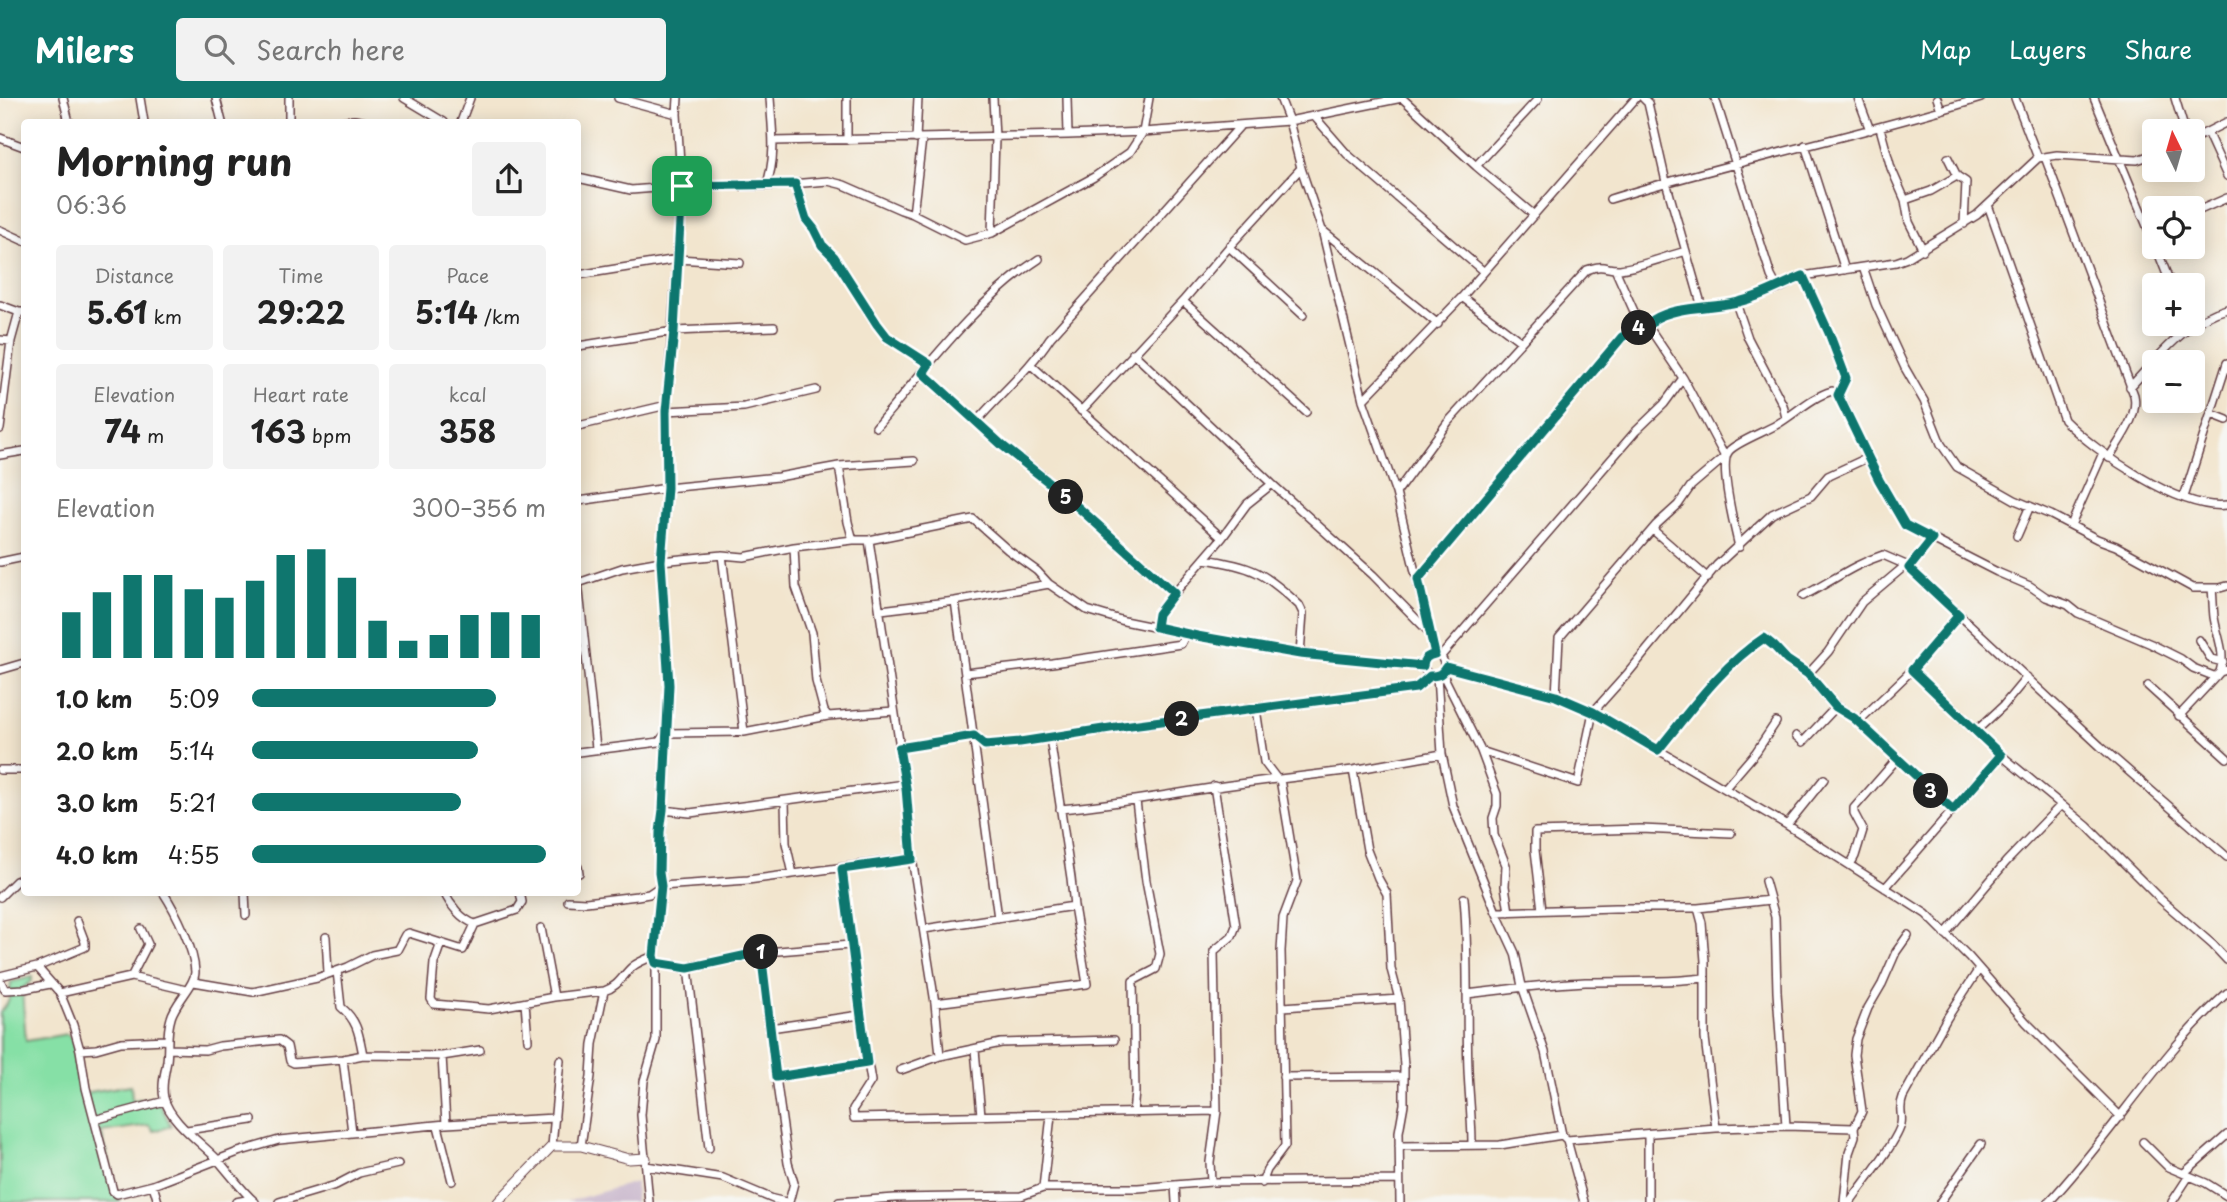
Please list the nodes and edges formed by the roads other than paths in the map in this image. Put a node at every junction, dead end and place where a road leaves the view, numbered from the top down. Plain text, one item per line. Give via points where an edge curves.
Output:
1 (63, 98) edge
2 (140, 98) edge
3 (216, 98) edge
4 (289, 98) edge
5 (404, 98) edge
6 (470, 98) edge
7 (618, 98) edge
8 (678, 98) edge
9 (770, 98) edge
10 (847, 98) edge
11 (918, 98) edge
12 (993, 98) edge
13 (1067, 98) edge
14 (1149, 98) edge
15 (1280, 98) edge
16 (1402, 98) edge
17 (1636, 98) edge
18 (1643, 98) edge
19 (1715, 98) edge
20 (1858, 98) edge
21 (1937, 98) edge
22 (1981, 98) edge
23 (2015, 98) edge
24 (2094, 98) edge
25 (2175, 98) edge
26 (1538, 99) edge
27 (1363, 102) edge
28 (1941, 110) junction
29 (677, 114) junction
30 (1314, 116) junction
31 (68, 119) edge
32 (144, 119) edge
33 (221, 119) edge
34 (289, 119) edge
35 (439, 119) edge
36 (462, 119) edge
37 (2181, 119) edge
38 (1289, 121) junction
39 (2227, 122) edge
40 (1240, 126) junction
41 (1880, 128) junction
42 (1870, 130) junction
43 (1143, 132) junction
44 (2207, 132) joint
45 (1068, 135) junction
46 (995, 138) junction
47 (0, 139) edge
48 (919, 139) junction
49 (847, 140) junction
50 (773, 141) junction
51 (1805, 145) junction
52 (21, 147) edge
53 (1948, 158) dead end
54 (2041, 158) junction
55 (2142, 158) edge
56 (2120, 160) junction
57 (1737, 164) junction
58 (1476, 166) junction
59 (1301, 168) junction
60 (1957, 176) junction
61 (2227, 176) edge
62 (581, 179) edge
63 (1666, 182) junction
64 (795, 184) junction
65 (682, 186) junction
66 (765, 186) junction
67 (2227, 198) edge
68 (1610, 199) dead end
69 (1905, 200) junction
70 (1988, 205) junction
71 (2205, 208) edge
72 (2142, 209) edge
73 (914, 214) junction
74 (1534, 215) junction
75 (1964, 224) junction
76 (0, 229) edge
77 (1322, 230) junction
78 (992, 233) junction
79 (21, 240) edge
80 (1229, 247) junction
81 (1923, 250) junction
82 (1686, 251) junction
83 (678, 259) junction
84 (1039, 259) dead end
85 (740, 262) dead end
86 (1863, 267) junction
87 (1615, 269) junction
88 (1845, 270) junction
89 (1483, 271) junction
90 (581, 275) edge
91 (1803, 276) junction
92 (1778, 289) junction
93 (1462, 297) junction
94 (1182, 302) junction
95 (1736, 303) junction
96 (0, 305) edge
97 (1702, 307) junction
98 (2227, 309) edge
99 (21, 312) edge
100 (21, 315) edge
101 (1303, 315) dead end
102 (1652, 323) junction
103 (1438, 324) junction
104 (774, 327) dead end
105 (1641, 327) junction
106 (674, 331) junction
107 (0, 340) edge
108 (11, 341) junction
109 (1520, 341) junction
110 (581, 346) edge
111 (1133, 354) junction
112 (2227, 363) edge
113 (929, 364) junction
114 (1030, 364) junction
115 (923, 373) junction
116 (1684, 379) junction
117 (2130, 387) junction
118 (816, 390) dead end
119 (1838, 395) junction
120 (1363, 400) junction
121 (667, 408) junction
122 (1081, 411) junction
123 (1306, 412) dead end
124 (2212, 414) junction
125 (1, 417) edge
126 (1786, 418) junction
127 (2227, 421) edge
128 (976, 422) junction
129 (581, 425) edge
130 (876, 427) dead end
131 (0, 429) edge
132 (21, 452) edge
133 (0, 455) edge
134 (2106, 456) junction
135 (1725, 457) junction
136 (1868, 457) junction
137 (914, 461) dead end
138 (839, 466) junction
139 (1272, 484) junction
140 (667, 488) junction
141 (1396, 493) junction
142 (2184, 497) junction
143 (581, 501) edge
144 (2227, 505) edge
145 (2030, 506) junction
146 (2071, 525) junction
147 (1653, 530) junction
148 (2017, 536) dead end
149 (1222, 538) junction
150 (1932, 539) junction
151 (853, 540) junction
152 (869, 540) junction
153 (794, 547) junction
154 (1739, 547) junction
155 (722, 555) junction
156 (21, 558) edge
157 (1204, 559) junction
158 (661, 561) junction
159 (0, 562) edge
160 (1907, 566) junction
161 (1708, 578) junction
162 (1418, 579) junction
163 (581, 582) edge
164 (1049, 584) junction
165 (2227, 586) edge
166 (2212, 589) junction
167 (1174, 593) junction
168 (1803, 596) dead end
169 (955, 601) junction
170 (881, 610) junction
171 (581, 612) edge
172 (1959, 615) junction
173 (1156, 627) junction
174 (1430, 633) junction
175 (1186, 634) junction
176 (2199, 640) dead end
177 (1300, 654) junction
178 (1438, 655) junction
179 (586, 660) junction
180 (581, 662) edge
181 (21, 664) edge
182 (1423, 666) junction
183 (0, 670) edge
184 (1912, 670) junction
185 (2222, 670) edge
186 (965, 673) junction
187 (1439, 673) junction
188 (1808, 674) junction
189 (2027, 677) junction
190 (2148, 686) dead end
191 (1556, 696) junction
192 (1836, 707) junction
193 (1256, 709) junction
194 (894, 711) junction
195 (1593, 712) junction
196 (828, 716) junction
197 (2179, 716) junction
198 (1776, 722) dead end
199 (1858, 722) junction
200 (1976, 731) junction
201 (744, 732) junction
202 (666, 733) junction
203 (974, 736) junction
204 (1796, 736) dead end
205 (1049, 738) junction
206 (596, 748) junction
207 (899, 748) junction
208 (1658, 750) junction
209 (581, 751) edge
210 (1481, 751) junction
211 (1442, 754) junction
212 (2001, 755) junction
213 (2227, 758) edge
214 (1897, 759) junction
215 (0, 769) edge
216 (21, 770) edge
217 (1353, 770) junction
218 (1279, 779) junction
219 (1824, 779) dead end
220 (905, 783) junction
221 (1214, 786) junction
222 (1725, 788) junction
223 (785, 801) junction
224 (1136, 801) junction
225 (2060, 806) junction
226 (1060, 809) junction
227 (663, 810) junction
228 (1953, 810) junction
229 (1787, 825) junction
230 (1731, 833) dead end
231 (2227, 857) edge
232 (912, 859) junction
233 (1850, 865) junction
234 (842, 869) junction
235 (793, 874) junction
236 (21, 879) edge
237 (1765, 881) dead end
238 (661, 886) junction
239 (1885, 888) junction
240 (165, 896) edge
241 (245, 896) edge
242 (446, 896) edge
243 (521, 896) edge
244 (0, 897) edge
245 (1464, 898) dead end
246 (1770, 900) junction
247 (568, 901) dead end
248 (1074, 906) junction
249 (1698, 908) junction
250 (1542, 910) junction
251 (1496, 912) junction
252 (1509, 912) junction
253 (246, 915) dead end
254 (998, 919) junction
255 (77, 921) dead end
256 (475, 924) junction
257 (541, 928) dead end
258 (141, 929) dead end
259 (924, 929) junction
260 (1945, 934) junction
261 (1908, 935) dead end
262 (326, 937) dead end
263 (441, 943) junction
264 (850, 945) junction
265 (761, 952) junction
266 (655, 959) junction
267 (2227, 960) edge
268 (37, 967) junction
269 (688, 968) junction
270 (1979, 969) junction
271 (332, 972) junction
272 (131, 977) junction
273 (0, 978) edge
274 (1704, 978) junction
275 (194, 982) junction
276 (50, 984) junction
277 (1522, 986) junction
278 (186, 990) junction
279 (604, 991) junction
280 (60, 993) junction
281 (2227, 993) edge
282 (1467, 994) junction
283 (554, 997) junction
284 (1399, 999) junction
285 (525, 1003) junction
286 (935, 1003) junction
287 (1283, 1007) junction
288 (860, 1016) junction
289 (770, 1028) junction
290 (166, 1040) junction
291 (528, 1040) dead end
292 (1114, 1040) dead end
293 (168, 1049) junction
294 (80, 1050) junction
295 (480, 1050) dead end
296 (975, 1050) junction
297 (363, 1055) junction
298 (442, 1056) junction
299 (940, 1056) junction
300 (343, 1059) junction
301 (560, 1060) dead end
302 (867, 1063) junction
303 (901, 1070) dead end
304 (1404, 1076) junction
305 (776, 1077) junction
306 (1283, 1077) junction
307 (165, 1101) junction
308 (1216, 1111) junction
309 (1133, 1113) junction
310 (981, 1115) junction
311 (1051, 1115) junction
312 (2121, 1117) junction
313 (555, 1118) junction
314 (94, 1120) junction
315 (252, 1120) dead end
316 (442, 1125) junction
317 (1786, 1126) junction
318 (1716, 1128) junction
319 (1854, 1128) junction
320 (187, 1130) junction
321 (352, 1132) junction
322 (1648, 1135) junction
323 (2227, 1135) edge
324 (1564, 1137) junction
325 (2143, 1142) dead end
326 (1981, 1144) dead end
327 (1472, 1145) junction
328 (552, 1146) junction
329 (581, 1146) junction
330 (1399, 1146) junction
331 (709, 1148) dead end
332 (218, 1161) junction
333 (646, 1162) junction
334 (398, 1164) dead end
335 (2187, 1175) junction
336 (1399, 1180) junction
337 (452, 1181) dead end
338 (1211, 1182) junction
339 (1262, 1183) junction
340 (153, 1185) junction
341 (1175, 1185) junction
342 (1043, 1188) junction
343 (2227, 1196) edge
344 (1021, 1199) edge
345 (253, 1200) edge
346 (850, 1201) edge
347 (158, 1202) edge
348 (236, 1202) edge
349 (279, 1202) edge
350 (498, 1202) edge
351 (649, 1202) edge
352 (788, 1202) edge
353 (839, 1202) edge
354 (1176, 1202) edge
355 (1400, 1202) edge
356 (1584, 1202) edge
357 (1648, 1202) edge
358 (1844, 1202) edge
359 (1850, 1202) edge
360 (1940, 1202) edge
361 (2049, 1202) edge
362 (2172, 1202) edge

1 - 31 street
2 - 32 street
3 - 33 street
4 - 34 street
5 - 35 street
6 - 36 street
7 - 29 street
8 - 29 street
9 - 50 street
10 - 49 street
11 - 48 street
12 - 46 street
13 - 45 street
14 - 43 street
15 - 38 street
16 - 27 street
16 - 58 street
17 - 74 street
18 - 63 street via 1648,103
19 - 57 street
20 - 42 street
21 - 28 street
22 - 28 street
23 - 54 street
24 - 56 street
25 - 37 street
26 - 58 street
27 - 30 street
28 - 41 street
29 - 65 street
30 - 38 street
30 - 89 street via 1348,154
38 - 40 street
38 - 59 street
39 - 44 street
40 - 43 street
40 - 114 street
41 - 42 street
41 - 69 street
42 - 51 street
43 - 45 street
43 - 78 street via 1130,152 1094,177
44 - 61 street
45 - 46 street
46 - 48 street
46 - 78 street
47 - 52 street
48 - 49 street
48 - 73 street
49 - 50 street
50 - 66 street via 772,169
51 - 57 street
51 - 88 street
53 - 60 street
54 - 56 street
54 - 70 street
54 - 117 street
55 - 56 street
56 - 72 street
57 - 63 street
57 - 92 street
58 - 74 street
59 - 77 street
59 - 80 street
60 - 69 street
60 - 75 street via 1966,182
62 - 65 street via 631,190
63 - 68 street
63 - 82 street
64 - 66 street
64 - 73 street via 828,181 844,185
64 - 113 street via 806,219 877,324 887,337
65 - 66 street
65 - 83 street
67 - 71 street
69 - 81 street via 1909,222
70 - 75 street
70 - 134 street via 2064,420
73 - 78 street via 965,240
74 - 89 street
75 - 81 street
76 - 79 street
77 - 103 street
77 - 120 street
80 - 94 street
80 - 101 street
81 - 86 street via 1896,262
82 - 87 street
82 - 97 street
83 - 85 street
83 - 90 street
83 - 106 street
84 - 113 street via 1008,280
86 - 88 street
86 - 145 street via 1879,312 1948,456 1957,467
87 - 105 street
87 - 109 street via 1599,265 1587,270
88 - 91 street
89 - 93 street
91 - 92 street
91 - 119 street via 1846,378
92 - 95 street
93 - 103 street
93 - 109 street
94 - 111 street
94 - 123 street
95 - 97 street
95 - 126 street
96 - 99 street
97 - 102 street via 1659,316
98 - 117 street via 2186,331
100 - 108 street
102 - 105 street
102 - 116 street via 1650,329
103 - 120 street
104 - 106 street
105 - 162 street via 1622,337
106 - 110 street
106 - 121 street
107 - 108 street
108 - 125 street
109 - 141 street via 1448,422
111 - 122 street
111 - 139 street
112 - 124 street
113 - 115 street
114 - 122 street
114 - 128 street
115 - 128 street
115 - 130 street
116 - 135 street
116 - 178 street
117 - 134 street via 2134,409
118 - 121 street via 744,407
119 - 126 street via 1832,391 1820,394
119 - 136 street
120 - 141 street
121 - 129 street
121 - 140 street
122 - 149 street
124 - 127 street
124 - 142 street
125 - 131 street
126 - 135 street via 1730,449
128 - 167 street
132 - 133 street
134 - 142 street
134 - 146 street
135 - 147 street via 1691,486
135 - 154 street
136 - 150 street via 1905,525
136 - 154 street via 1828,476 1811,496 1772,514
137 - 138 street
138 - 140 street
138 - 151 street
139 - 149 street via 1247,504
139 - 174 street
140 - 143 street
140 - 158 street
141 - 162 street
142 - 144 street
145 - 146 street
145 - 148 street
146 - 166 street via 2193,588
147 - 161 street
147 - 191 street via 1559,638
149 - 157 street
150 - 160 street
150 - 185 street via 2193,668
151 - 152 street
151 - 153 street
152 - 164 street via 973,519
152 - 170 street
153 - 155 street via 744,557
153 - 196 street via 796,587
154 - 161 street
155 - 158 street
155 - 201 street
156 - 159 street
157 - 167 street
157 - 177 street via 1259,572 1299,605 1303,612
158 - 163 street
158 - 202 street via 669,685
160 - 168 street via 1883,555 1848,569
160 - 172 street
160 - 188 street via 1862,602
161 - 195 street
162 - 174 street
164 - 169 street
164 - 173 street via 1087,610
165 - 166 street
166 - 185 street
167 - 173 street via 1158,614
169 - 170 street
169 - 186 street
170 - 194 street
171 - 179 street
172 - 184 street
172 - 189 street
173 - 175 street
174 - 178 street
175 - 177 street
175 - 186 street via 1181,644
176 - 185 street
177 - 182 street
178 - 182 street via 1429,655
178 - 187 street
179 - 180 street
179 - 206 street
181 - 183 street
182 - 187 street via 1425,672
184 - 199 street
184 - 200 street
185 - 197 street
186 - 203 street
187 - 191 street
187 - 193 street via 1416,688
187 - 210 street
187 - 211 street
188 - 192 street
188 - 208 street via 1764,638 1716,679
189 - 200 street
189 - 231 street
190 - 197 street
191 - 195 street
192 - 199 street
192 - 204 street via 1804,742
193 - 205 street
193 - 218 street via 1264,762
194 - 196 street
194 - 207 street
195 - 208 street
195 - 210 street via 1578,783
196 - 201 street
197 - 213 street
198 - 222 street
199 - 214 street
200 - 212 street
201 - 202 street
202 - 206 street via 659,742
202 - 227 street
203 - 205 street via 985,745
203 - 207 street
203 - 254 street
205 - 226 street
206 - 209 street
207 - 220 street
208 - 222 street
210 - 252 street via 1497,794 1494,835 1506,865
211 - 217 street
211 - 251 street via 1453,806
212 - 225 street
212 - 228 street
214 - 228 street
214 - 233 street via 1854,808 1863,830
215 - 216 street
217 - 218 street
217 - 284 street via 1367,850 1387,894 1391,969
218 - 221 street
218 - 287 street via 1297,881 1283,918
219 - 229 street
220 - 223 street
220 - 232 street
221 - 224 street
221 - 308 street via 1236,926 1232,936 1214,951
222 - 229 street
223 - 227 street via 690,814
223 - 235 street via 786,843
224 - 226 street
224 - 309 street via 1160,954 1156,969 1133,981
225 - 260 street
225 - 267 street via 2087,826
226 - 248 street
227 - 238 street
228 - 239 street
229 - 233 street
230 - 250 street via 1641,829 1535,832
232 - 234 street
232 - 259 street
233 - 239 street
234 - 235 street
234 - 264 street
235 - 238 street
236 - 244 street
237 - 246 street
238 - 247 street via 649,894
238 - 266 street
239 - 260 street via 1926,914
240 - 275 street via 180,922
241 - 253 street
242 - 256 street
243 - 256 street via 517,910
245 - 282 street
246 - 249 street
246 - 317 street via 1775,917
248 - 254 street
248 - 286 street via 1087,984
249 - 250 street
249 - 274 street
250 - 252 street
251 - 252 street
251 - 277 street via 1515,953
254 - 259 street
255 - 268 street via 85,947
256 - 263 street via 465,949
257 - 283 street
258 - 272 street via 148,944
259 - 286 street
260 - 270 street
261 - 319 street via 1856,1039 1861,1111
262 - 271 street
263 - 271 street via 406,933 397,950 365,957
263 - 285 street via 430,993 434,1004 489,1009
264 - 265 street
264 - 288 street
265 - 269 street
265 - 289 street
266 - 269 street
266 - 279 street via 631,968
266 - 333 street via 656,1040 644,1081 642,1115
268 - 273 street
268 - 276 street
269 - 331 street
270 - 312 street
270 - 359 street via 1903,1097 1899,1106 1902,1123 1895,1138
271 - 275 street via 253,992
271 - 297 street via 341,1007 356,1025
272 - 278 street
272 - 280 street
273 - 276 street via 5,990
274 - 277 street
274 - 318 street via 1705,1038
275 - 278 street
276 - 280 street
277 - 282 street
277 - 324 street via 1545,1052
278 - 290 street via 171,1015
279 - 283 street
279 - 329 street
280 - 294 street
281 - 312 street via 2160,1063
282 - 327 street
283 - 285 street
284 - 287 street
284 - 304 street
285 - 291 street
286 - 299 street
287 - 306 street
288 - 289 street
288 - 302 street
289 - 305 street
290 - 293 street
290 - 294 street
292 - 296 street via 1008,1042
293 - 300 street via 205,1050 279,1040 294,1063
293 - 307 street
294 - 314 street
295 - 298 street
296 - 299 street
296 - 310 street
297 - 298 street
297 - 300 street
298 - 316 street
299 - 303 street
300 - 321 street
301 - 313 street
302 - 305 street
302 - 310 street via 871,1081 853,1109 854,1118
304 - 306 street
304 - 330 street
305 - 352 street via 794,1184
306 - 339 street via 1285,1146
307 - 314 street
307 - 320 street via 175,1122
308 - 309 street
308 - 338 street
309 - 311 street
310 - 311 street
311 - 342 street
312 - 361 street
313 - 316 street
313 - 328 street
314 - 340 street via 113,1191 117,1194
315 - 320 street
316 - 321 street
316 - 337 street
317 - 318 street
317 - 319 street
318 - 322 street
319 - 358 street
320 - 332 street
321 - 332 street via 279,1140
322 - 324 street
322 - 357 street
323 - 335 street
324 - 327 street
324 - 356 street
325 - 335 street via 2168,1167
326 - 360 street
327 - 330 street
328 - 329 street
328 - 350 street
329 - 333 street
330 - 336 street
332 - 340 street
332 - 345 street
333 - 351 street
333 - 352 street via 723,1178
334 - 349 street
335 - 343 street
335 - 362 street
336 - 339 street
336 - 355 street
338 - 339 street
338 - 341 street
340 - 347 street
341 - 342 street
341 - 354 street
342 - 344 street
344 - 346 street
345 - 348 street
346 - 353 street

